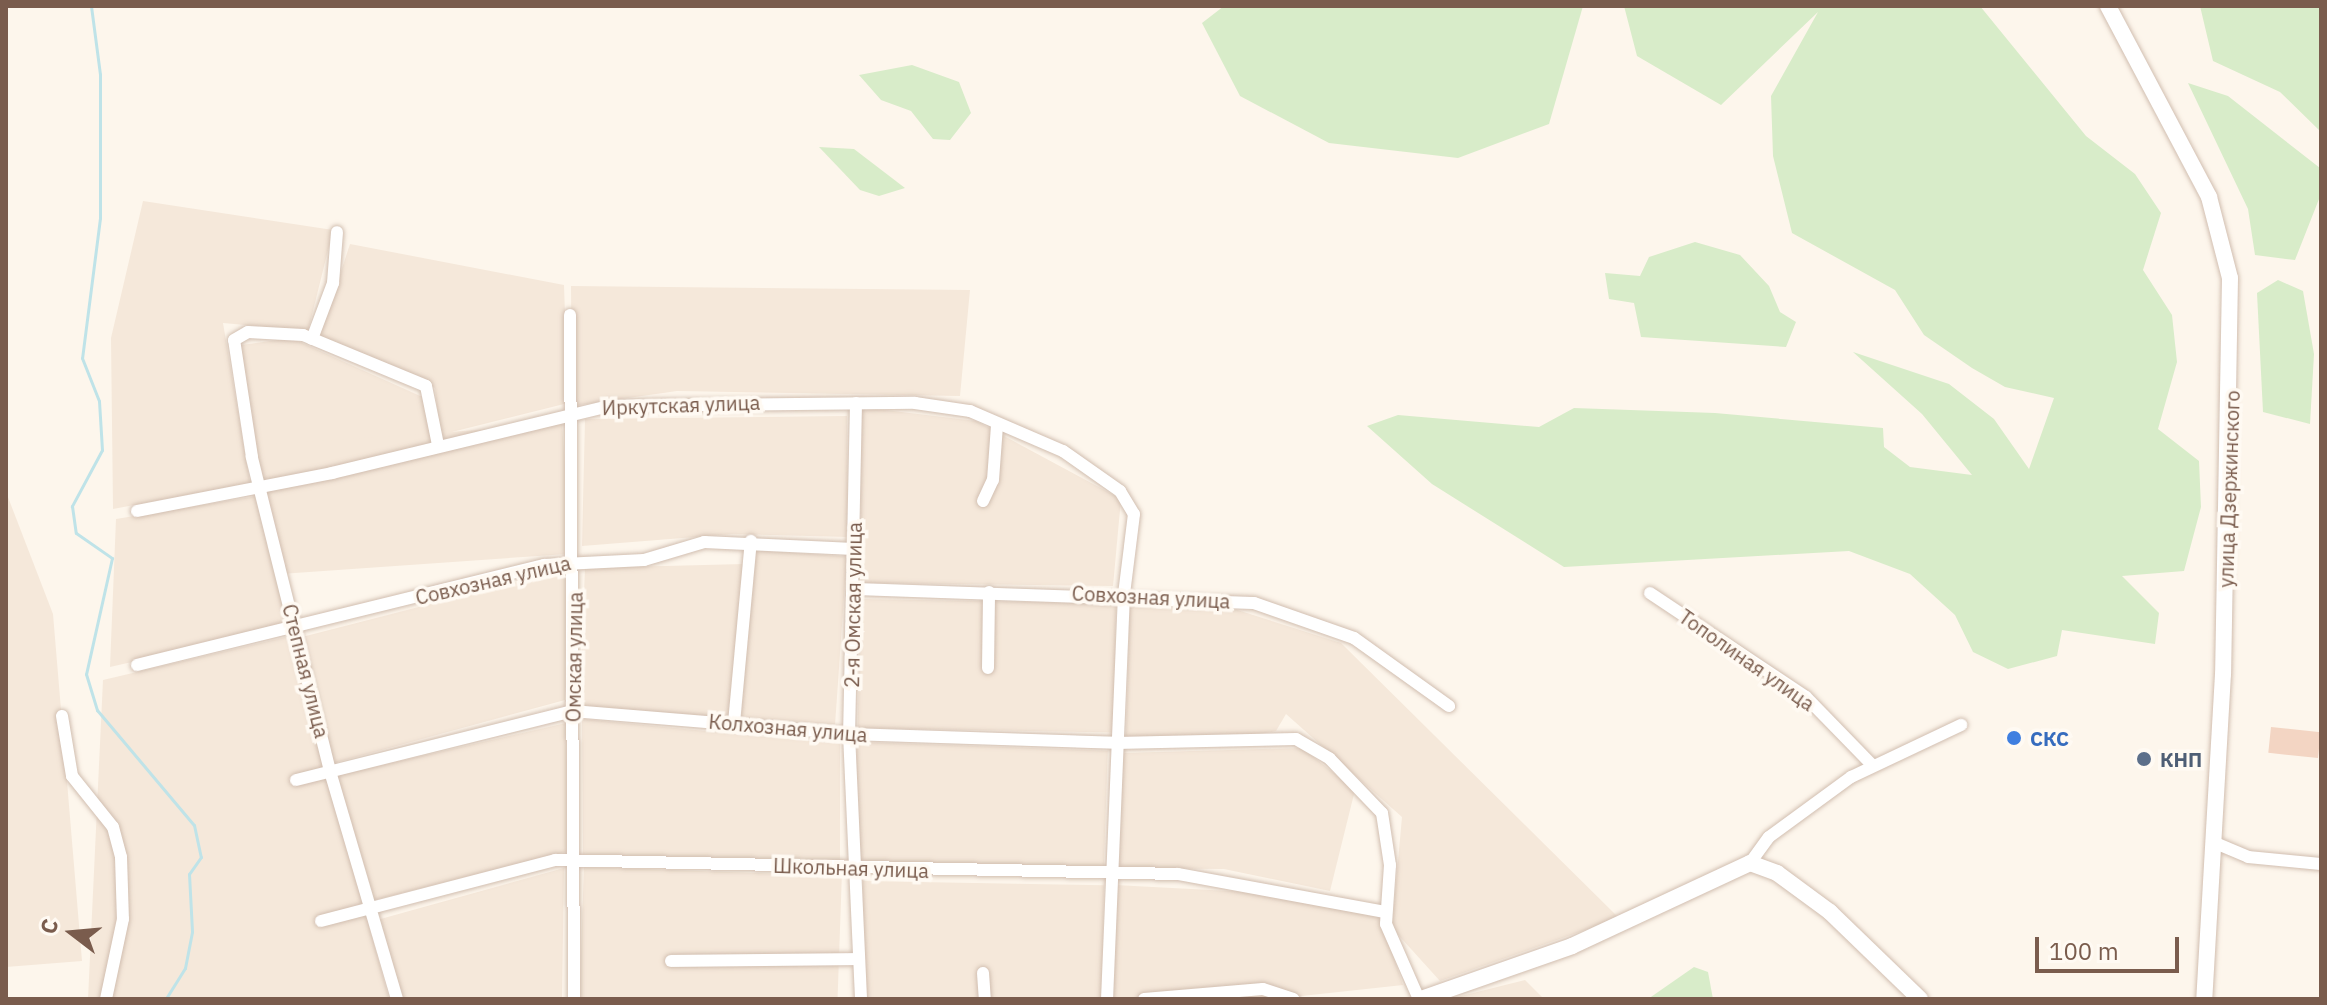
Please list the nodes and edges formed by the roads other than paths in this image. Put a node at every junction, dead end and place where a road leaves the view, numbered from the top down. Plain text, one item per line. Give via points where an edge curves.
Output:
1 (2108, 6) edge
2 (337, 232) dead end
3 (570, 315) dead end
4 (312, 339) junction
5 (856, 403) junction
6 (571, 412) junction
7 (997, 426) junction
8 (438, 445) junction
9 (260, 485) junction
10 (983, 501) dead end
11 (137, 511) dead end
12 (751, 541) junction
13 (854, 549) junction
14 (575, 561) junction
15 (855, 589) junction
16 (989, 592) junction
17 (1650, 593) dead end
18 (1124, 594) junction
19 (295, 628) junction
20 (137, 665) dead end
21 (988, 668) dead end
22 (1449, 706) dead end
23 (572, 711) junction
24 (62, 716) dead end
25 (734, 723) junction
26 (1961, 725) dead end
27 (849, 734) junction
28 (1116, 743) junction
29 (1873, 766) junction
30 (330, 771) junction
31 (296, 780) dead end
32 (2213, 842) junction
33 (574, 860) junction
34 (1750, 863) junction
35 (2321, 864) edge
36 (852, 867) junction
37 (1109, 877) junction
38 (371, 911) junction
39 (1385, 912) junction
40 (321, 921) dead end
41 (858, 959) junction
42 (671, 961) dead end
43 (983, 973) dead end
44 (106, 999) edge
45 (397, 999) edge
46 (574, 999) edge
47 (861, 999) edge
48 (985, 999) edge
49 (1107, 999) edge
50 (1144, 999) edge
51 (1293, 999) edge
52 (1420, 999) edge
53 (1920, 999) edge
54 (2204, 999) edge

1 - 32 main road, улица Дзержинского via 2209,197 2230,278
2 - 4 street via 333,283
3 - 6 street, Омская улица
4 - 8 street via 426,386
4 - 9 street, Степная улица via 248,332 234,340
5 - 6 street, Иркутская улица
5 - 7 street, Иркутская улица via 963,409
5 - 13 street, 2-я Омская улица
6 - 8 street, Иркутская улица
6 - 14 street, Омская улица
7 - 10 street via 993,480
7 - 18 street, Иркутская улица via 1069,453 1120,491 1134,514
8 - 9 street, Иркутская улица
9 - 11 street, Иркутская улица
9 - 19 street, Степная улица
12 - 13 street, Совхозная улица
12 - 14 street, Совхозная улица via 704,542 644,560
12 - 25 street
13 - 15 street, 2-я Омская улица
14 - 19 street, Совхозная улица
14 - 23 street, Омская улица
15 - 16 street, Совхозная улица
15 - 27 street, 2-я Омская улица
16 - 18 street, Совхозная улица
16 - 21 street
17 - 29 street, Тополиная улица via 1806,697
18 - 22 street, Совхозная улица via 1254,603 1354,638
18 - 28 street
19 - 20 street, Совхозная улица
19 - 30 street, Степная улица
23 - 25 street, Колхозная улица
23 - 30 street, Колхозная улица
23 - 33 street, Омская улица
24 - 44 street via 72,776 113,827 121,857 123,919
25 - 27 street, Колхозная улица
26 - 29 street
27 - 28 street, Колхозная улица
27 - 36 street, 2-я Омская улица
28 - 37 street
28 - 39 street, Колхозная улица via 1289,738 1330,759 1382,813 1390,865
29 - 34 street via 1769,837
30 - 31 street, Колхозная улица
30 - 38 street, Степная улица
32 - 35 street via 2248,857
32 - 54 main road, улица Дзержинского
33 - 36 street, Школьная улица
33 - 38 street, Школьная улица via 535,863
33 - 46 street, Омская улица
34 - 52 main road via 1572,946
34 - 53 main road via 1777,873 1830,912
36 - 37 street, Школьная улица
36 - 41 street, 2-я Омская улица
37 - 39 street, Школьная улица via 1236,879
37 - 49 street
38 - 40 street, Школьная улица
38 - 45 street, Степная улица
39 - 52 street
41 - 42 street
41 - 47 street, 2-я Омская улица
43 - 48 street
50 - 51 street via 1263,989

